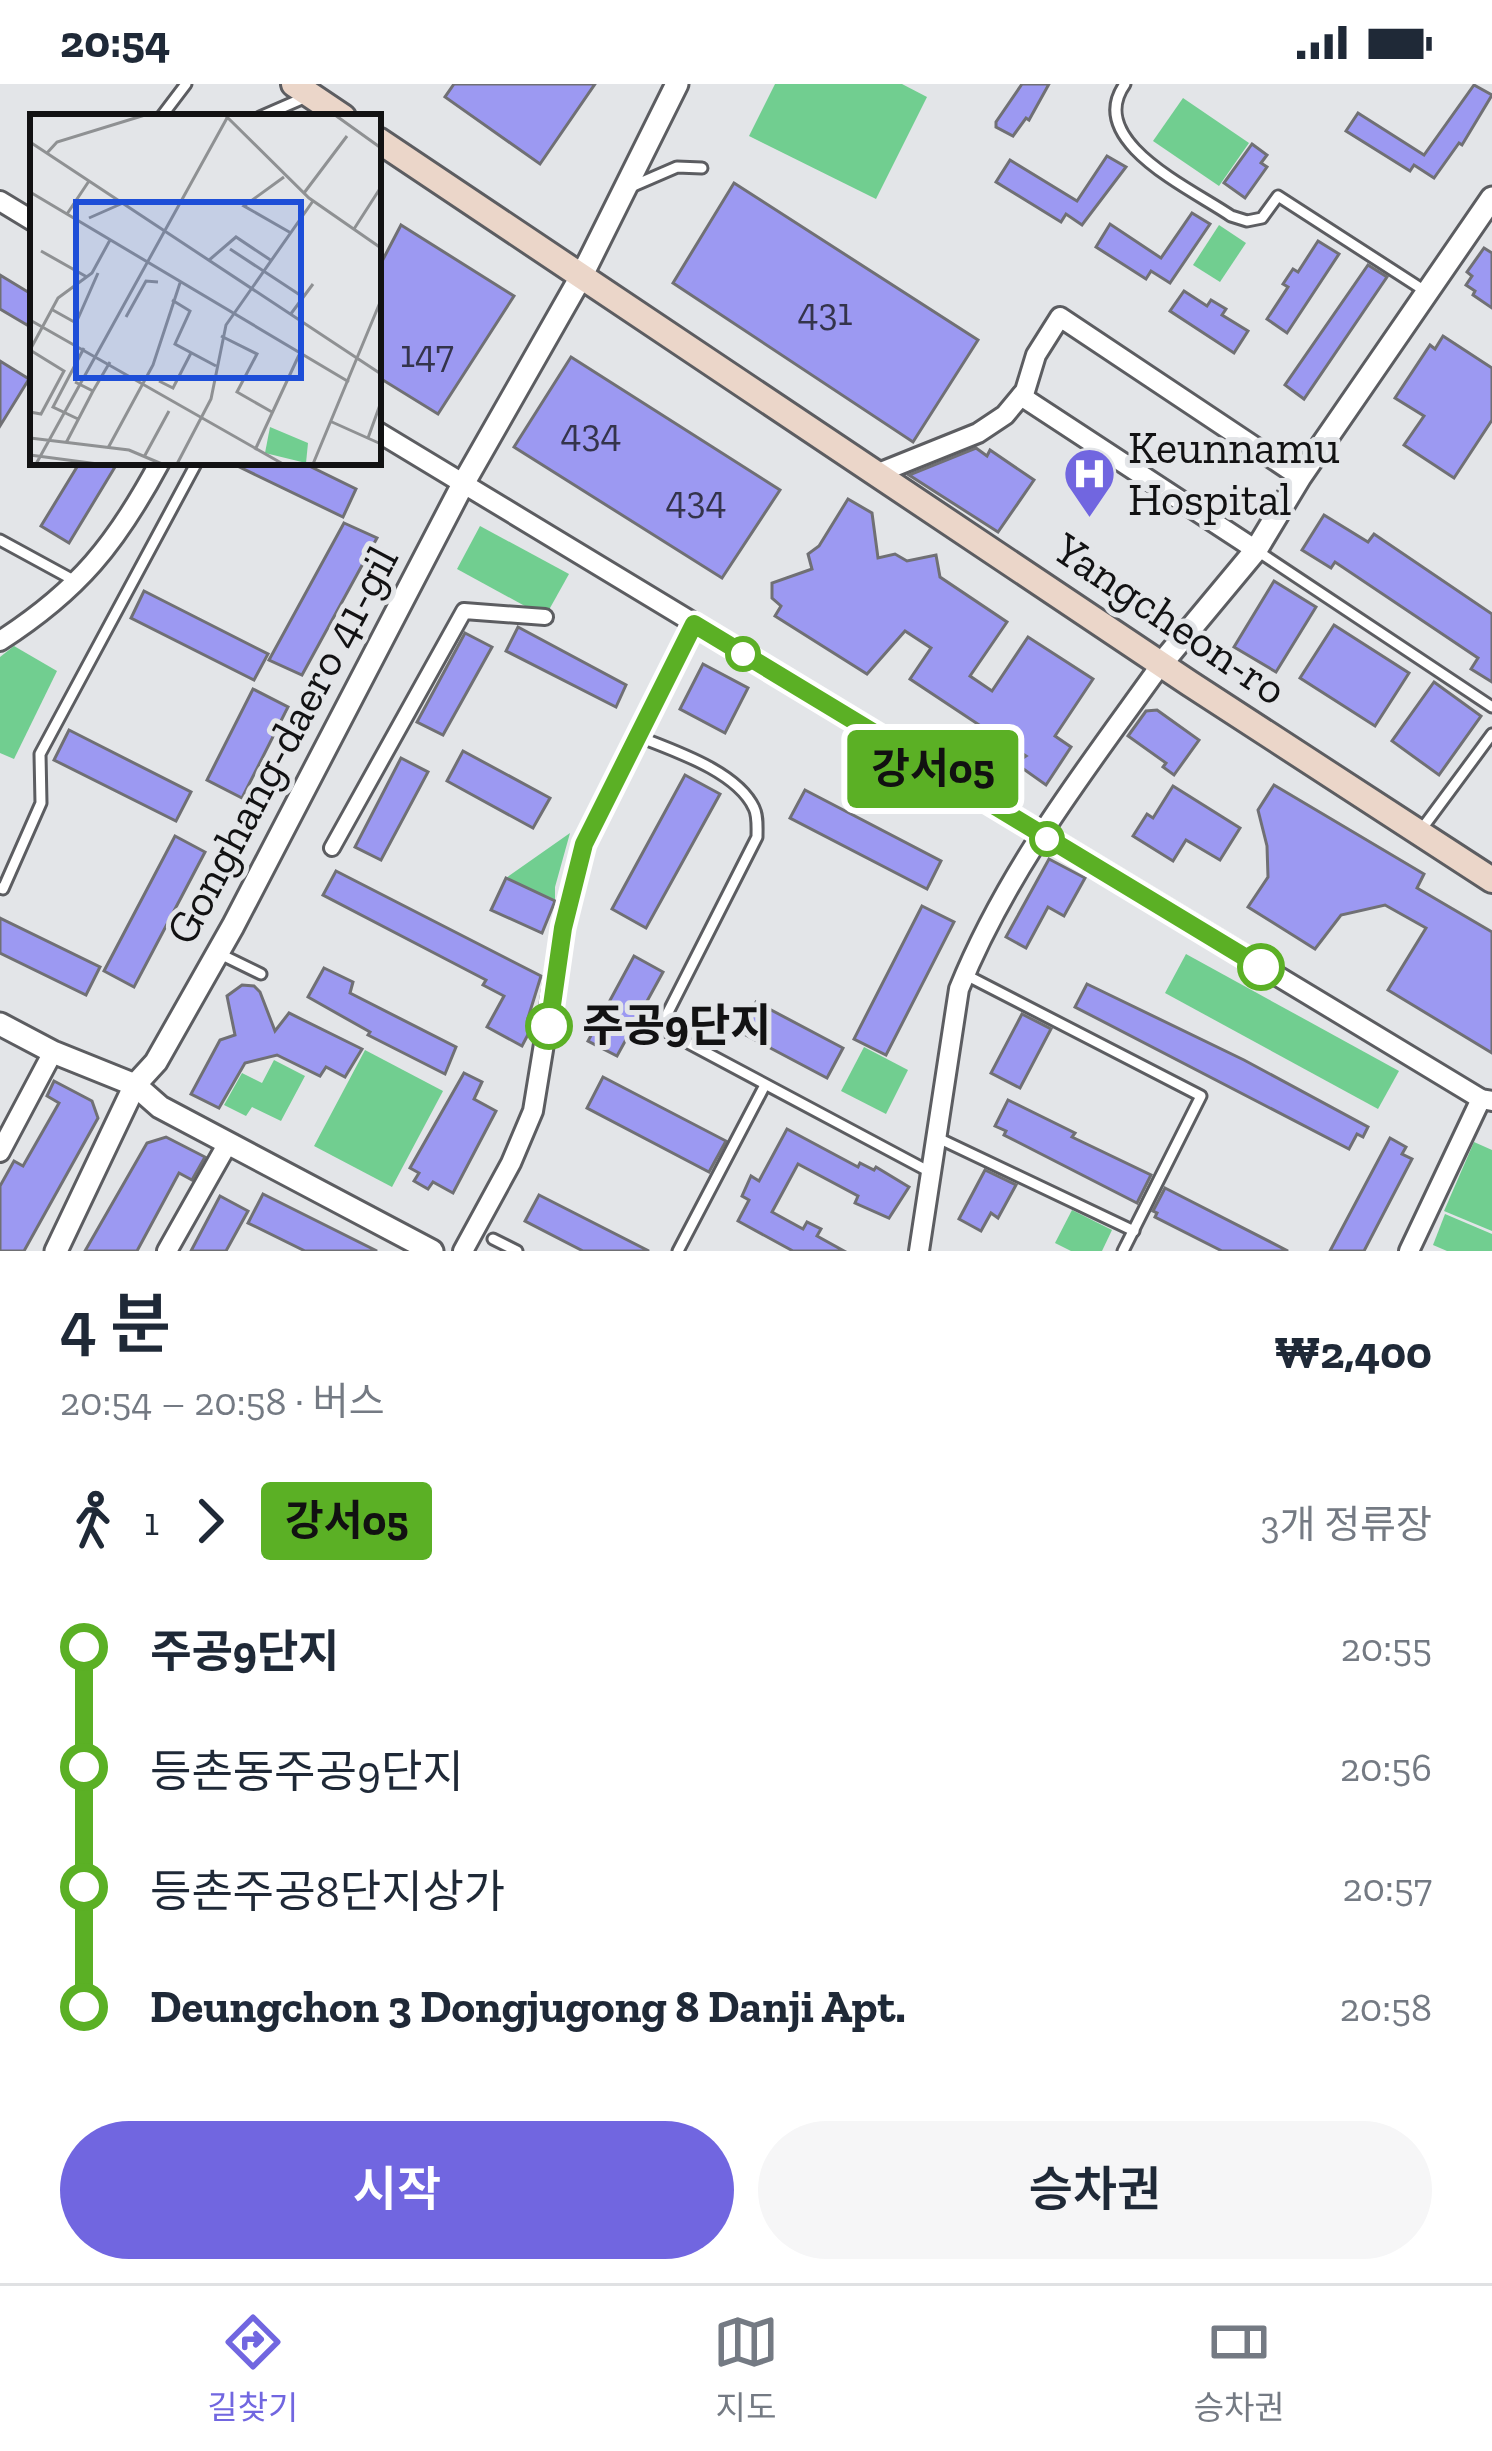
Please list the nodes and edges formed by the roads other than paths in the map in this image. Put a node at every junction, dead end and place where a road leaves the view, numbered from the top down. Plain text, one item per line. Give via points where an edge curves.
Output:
1 (186, 84) edge
2 (677, 84) edge
3 (1125, 84) edge
4 (302, 90) edge
5 (163, 114) edge
6 (265, 114) edge
7 (338, 114) edge
8 (381, 142) edge
9 (702, 168) dead end
10 (628, 188) junction
11 (1492, 198) edge
12 (0, 201) edge
13 (30, 219) edge
14 (582, 275) junction
15 (1425, 291) junction
16 (1021, 396) junction
17 (381, 434) edge
18 (158, 465) edge
19 (195, 465) edge
20 (876, 474) junction
21 (1300, 477) junction
22 (463, 484) junction
23 (0, 540) edge
24 (1256, 550) junction
25 (77, 582) junction
26 (545, 617) dead end
27 (694, 624) junction
28 (0, 641) edge
29 (1162, 663) junction
30 (1492, 707) edge
31 (1492, 734) edge
32 (636, 736) junction
33 (1040, 834) junction
34 (1418, 835) junction
35 (332, 848) dead end
36 (1492, 880) edge
37 (0, 888) edge
38 (218, 953) junction
39 (261, 974) dead end
40 (965, 975) junction
41 (0, 1024) edge
42 (53, 1052) junction
43 (766, 1084) junction
44 (135, 1085) junction
45 (1486, 1101) edge
46 (935, 1137) junction
47 (228, 1143) junction
48 (0, 1152) edge
49 (930, 1172) junction
50 (1134, 1231) junction
51 (493, 1239) dead end
52 (56, 1251) edge
53 (166, 1251) edge
54 (432, 1251) edge
55 (463, 1251) edge
56 (517, 1251) edge
57 (678, 1251) edge
58 (919, 1251) edge
59 (1123, 1251) edge
60 (1409, 1251) edge

1 - 5 lane
2 - 10 street, Gonghang-daero 41-gil
3 - 15 lane via 1113,110 1118,131 1145,157 1231,216 1262,218 1278,196
4 - 6 lane
4 - 7 main road
8 - 14 main road, Yangcheon-ro
9 - 10 lane via 676,167
10 - 14 street, Gonghang-daero 41-gil
11 - 15 street
12 - 13 street
14 - 20 main road, Yangcheon-ro
14 - 22 street, Gonghang-daero 41-gil
15 - 21 street
16 - 20 street via 978,433
16 - 21 street via 1060,317
16 - 24 street
17 - 22 street
18 - 25 street via 106,554
19 - 37 lane via 40,754 41,803
20 - 29 main road, Yangcheon-ro
21 - 24 street
22 - 27 street
22 - 38 street, Gonghang-daero 41-gil
23 - 25 lane
24 - 29 street
24 - 30 lane
25 - 28 street
26 - 35 street via 464,611
27 - 32 street
27 - 33 street
29 - 33 street
29 - 34 main road, Yangcheon-ro
31 - 34 lane
32 - 43 lane via 703,764 757,811 757,837 660,1028
32 - 55 street via 584,844 533,1111
33 - 40 street
33 - 45 street
34 - 36 main road, Yangcheon-ro
38 - 39 lane
38 - 44 street, Gonghang-daero 41-gil via 157,1062
40 - 46 street
40 - 50 lane via 1201,1096
41 - 42 street
42 - 44 street
42 - 48 street
43 - 49 lane
43 - 57 lane
44 - 47 street
44 - 52 street, Gonghang-daero 41-gil
45 - 60 street
46 - 49 street
46 - 50 lane
47 - 53 street
47 - 54 street
49 - 58 street
50 - 59 lane
51 - 56 lane

